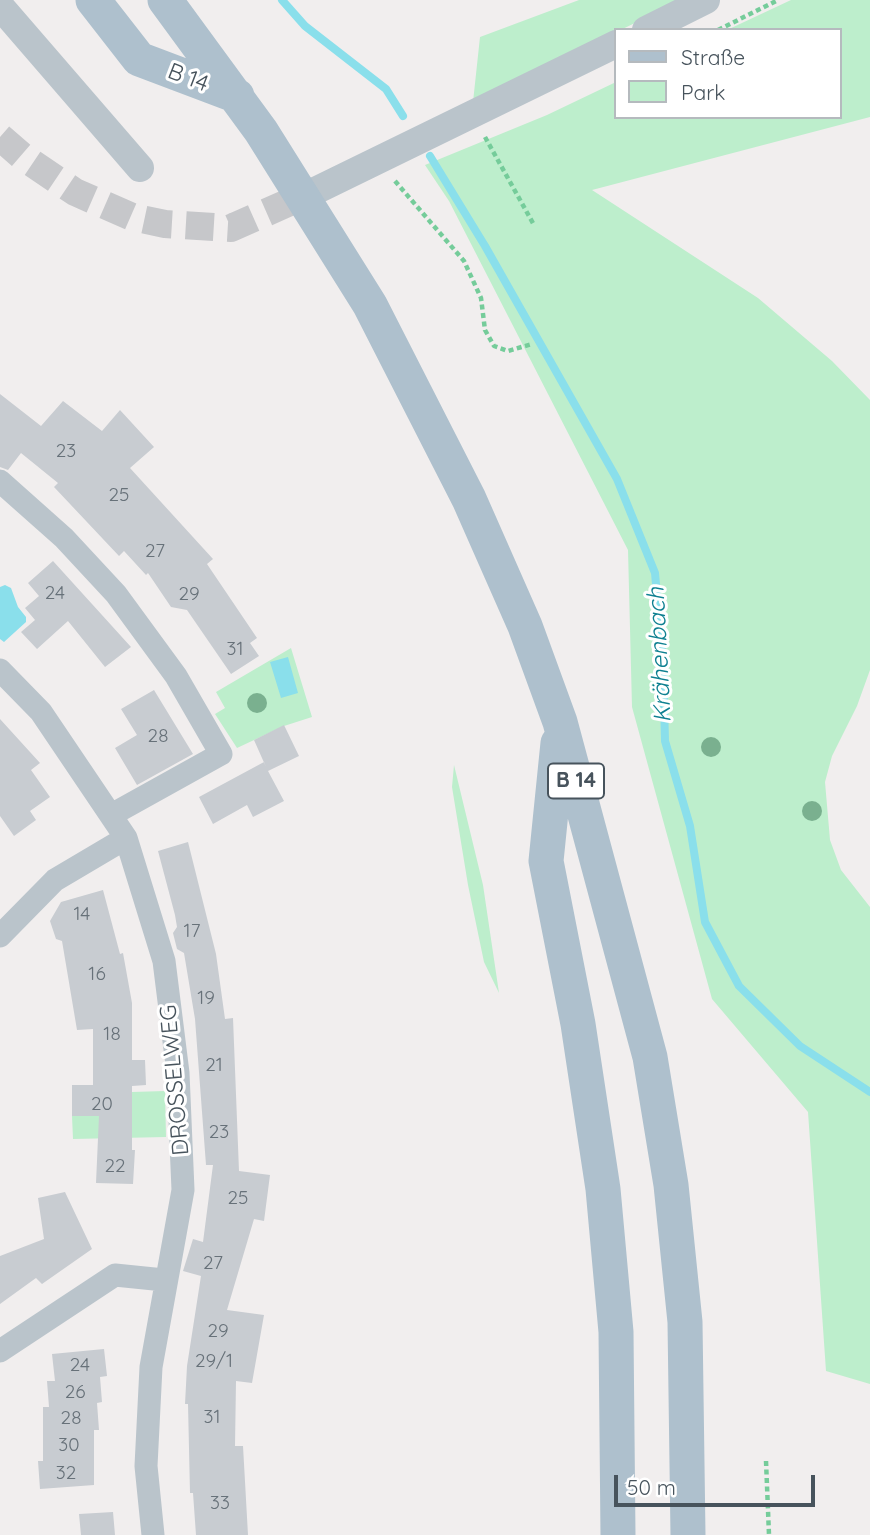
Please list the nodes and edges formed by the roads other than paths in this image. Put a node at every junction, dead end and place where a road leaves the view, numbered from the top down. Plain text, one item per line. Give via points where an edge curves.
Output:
1 (93, 0) edge
2 (164, 0) edge
3 (706, 0) edge
4 (0, 6) edge
5 (650, 28) edge
6 (614, 45) edge
7 (237, 96) junction
8 (140, 167) dead end
9 (317, 190) tunnel mouth
10 (0, 481) edge
11 (0, 670) edge
12 (560, 722) junction
13 (113, 814) junction
14 (126, 838) junction
15 (0, 936) edge
16 (164, 1280) junction
17 (0, 1351) edge
18 (153, 1535) edge
19 (618, 1535) edge
20 (688, 1535) edge

1 - 7 main road, B 14 / B 14 via 139,59
2 - 7 main road
3 - 5 street
4 - 8 street
6 - 9 street
7 - 12 main road, B 14 via 370,305 411,383 497,562
10 - 13 street via 64,538 116,594 176,676 221,754
11 - 13 street, DROSSELWEG via 41,712
12 - 19 main road, B 14 via 546,861 578,1024 603,1189 616,1332
12 - 20 main road, B 14 via 650,1057 671,1185 685,1322
13 - 14 street, DROSSELWEG
14 - 15 street via 55,880
14 - 16 street, DROSSELWEG via 164,961 178,1073 183,1190
16 - 17 street via 115,1275
16 - 18 street, DROSSELWEG via 150,1367 146,1466

